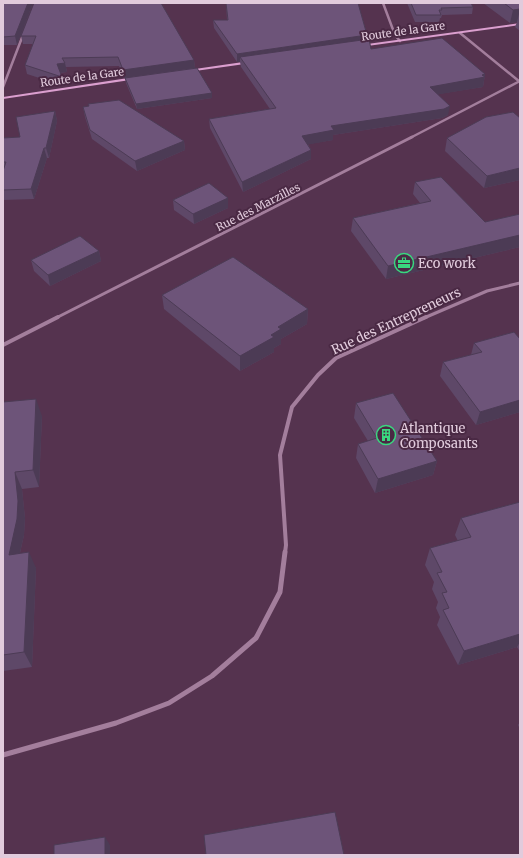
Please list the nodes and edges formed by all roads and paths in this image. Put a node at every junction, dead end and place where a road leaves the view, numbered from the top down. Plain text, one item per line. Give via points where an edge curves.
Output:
1 (383, 3) edge
2 (520, 24) edge
3 (25, 31) edge
4 (460, 33) junction
5 (400, 41) junction
6 (353, 47) edge
7 (259, 61) edge
8 (181, 72) edge
9 (142, 77) edge
10 (520, 82) edge
11 (3, 87) edge
12 (3, 98) edge
13 (520, 283) edge
14 (3, 346) edge
15 (3, 755) edge

1 - 5 street via 395,35
2 - 4 main road, Route de la Gare
3 - 11 street
4 - 5 main road, Route de la Gare
4 - 10 street
5 - 6 main road, Route de la Gare
7 - 8 main road
9 - 12 main road, Route de la Gare
10 - 14 street, Rue des Marzilles
13 - 15 street, Rue des Entrepreneurs via 487,291 450,306 336,358 318,375 292,407 280,454 286,545 280,592 256,638 212,676 169,703 116,723

